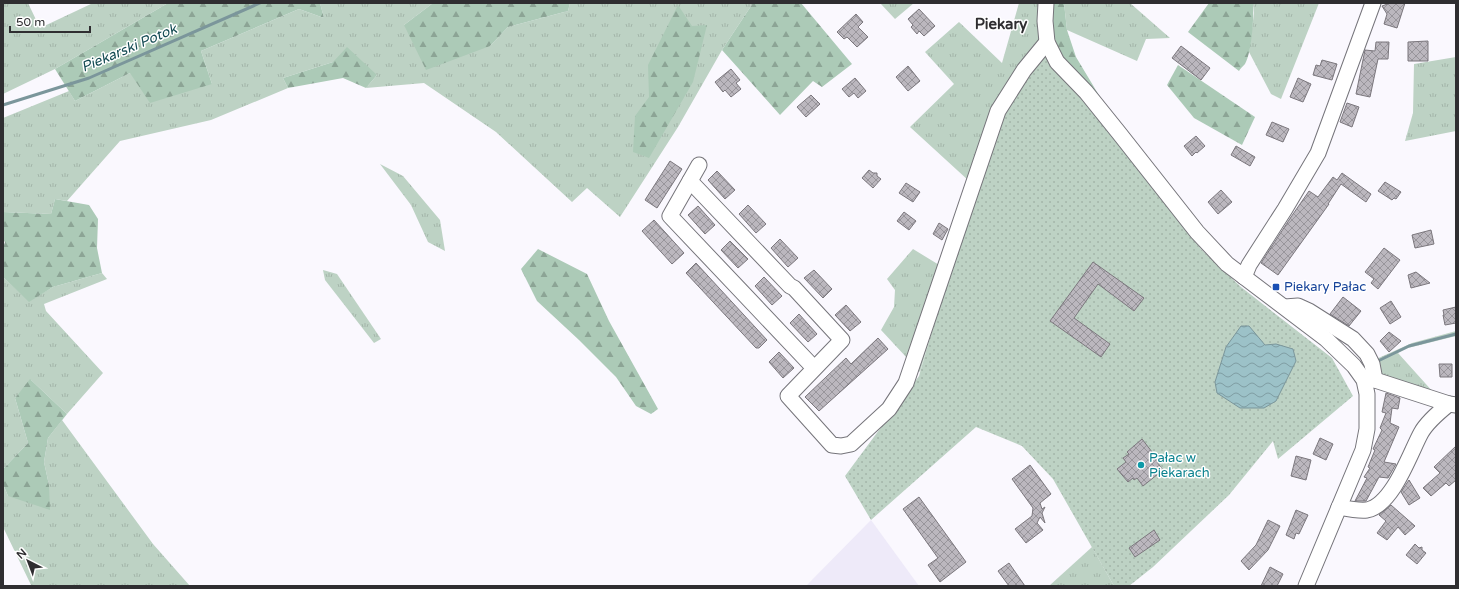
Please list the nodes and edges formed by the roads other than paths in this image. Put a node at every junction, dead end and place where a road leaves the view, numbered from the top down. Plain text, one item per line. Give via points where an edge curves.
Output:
1 (1046, 3) edge
2 (1373, 3) edge
3 (1047, 42) junction
4 (699, 165) dead end
5 (690, 181) junction
6 (1244, 277) junction
7 (814, 368) junction
8 (1369, 380) junction
9 (1453, 405) edge
10 (1339, 507) junction
11 (1306, 586) edge

1 - 3 street
2 - 6 street via 1318,153
3 - 6 street via 1057,62 1086,92 1197,232 1227,264
3 - 7 street via 1024,70 998,111 906,383 889,409 851,444 832,445 788,396
4 - 5 street
5 - 7 street via 670,216
5 - 7 street via 842,340
6 - 8 street via 1284,307 1298,306 1309,311 1353,339 1370,358 1372,364
8 - 9 street
8 - 10 street via 1367,429 1363,450
9 - 10 street via 1425,427 1403,472 1389,494 1378,505 1369,510
10 - 11 street

